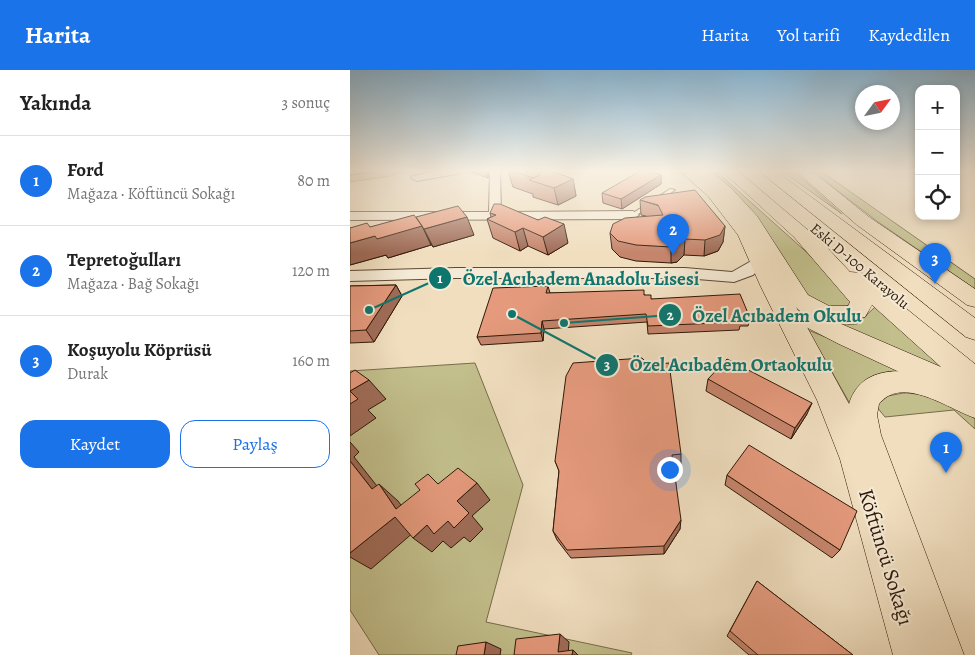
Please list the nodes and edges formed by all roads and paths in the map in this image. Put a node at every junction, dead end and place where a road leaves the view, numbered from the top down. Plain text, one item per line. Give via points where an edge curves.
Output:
1 (495, 198) edge
2 (657, 198) edge
3 (719, 198) edge
4 (732, 198) edge
5 (760, 198) edge
6 (778, 198) edge
7 (802, 198) edge
8 (836, 198) edge
9 (647, 200) edge
10 (629, 214) junction
11 (350, 216) edge
12 (495, 216) junction
13 (801, 234) junction
14 (765, 273) junction
15 (350, 276) edge
16 (975, 300) edge
17 (975, 331) edge
18 (975, 361) edge
19 (975, 380) edge
20 (975, 404) edge
21 (866, 460) junction
22 (916, 655) edge
23 (941, 655) edge

1 - 12 street
2 - 10 lane
3 - 14 main road via 746,234
4 - 13 main road via 751,220 800,300 811,308 832,315 856,312 862,302 857,293
5 - 13 main road
6 - 18 main road, Eski D-100 Karayolu
7 - 17 main road, Eski D-100 Karayolu
8 - 16 main road
9 - 10 lane
10 - 12 street
11 - 12 street
13 - 19 main road
14 - 15 street via 747,272 734,277 686,273
14 - 20 main road via 802,314 934,375
14 - 21 main road
20 - 21 main road via 932,386 908,382 876,388 866,398 862,412
21 - 22 main road, Köftüncü Sokağı
21 - 23 main road, Köftüncü Sokağı

